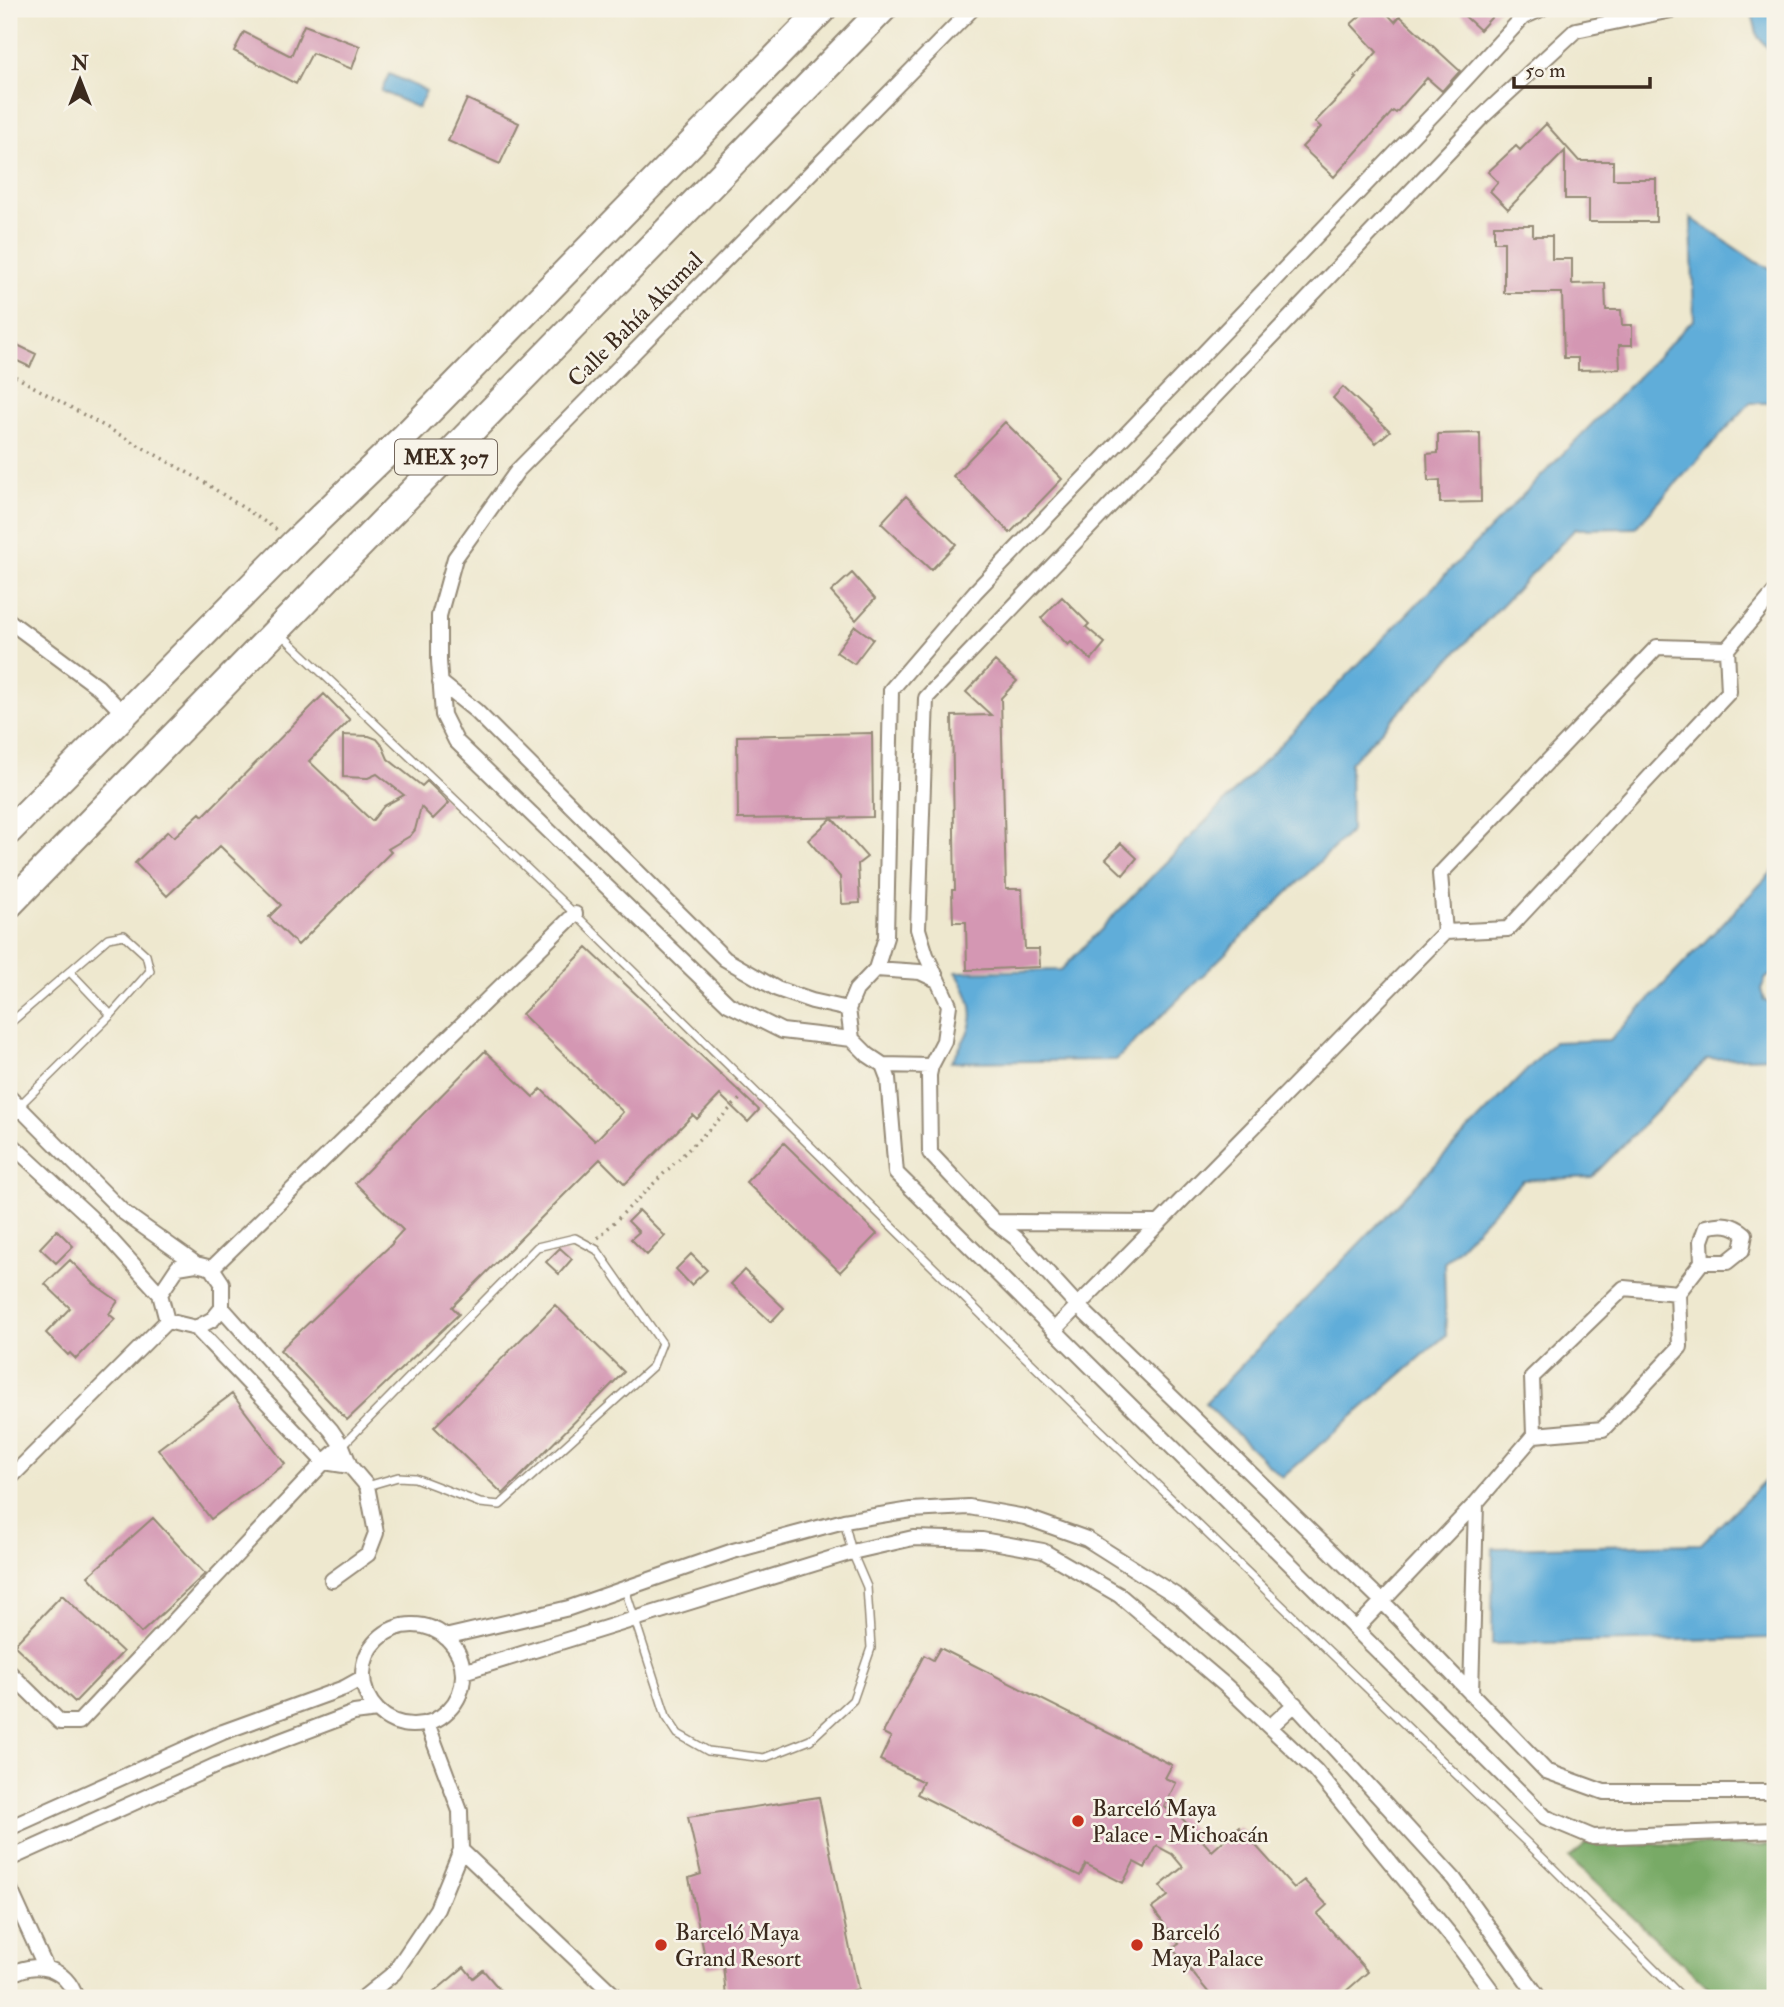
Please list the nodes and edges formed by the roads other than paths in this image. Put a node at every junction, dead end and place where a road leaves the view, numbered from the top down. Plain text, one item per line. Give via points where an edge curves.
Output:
1 (823, 9) edge
2 (883, 9) edge
3 (972, 9) edge
4 (1541, 9) edge
5 (1676, 9) edge
6 (1775, 592) edge
7 (9, 621) edge
8 (277, 630) junction
9 (1727, 649) junction
10 (440, 682) junction
11 (124, 714) junction
12 (9, 831) edge
13 (9, 905) edge
14 (575, 914) junction
15 (1445, 932) junction
16 (876, 968) junction
17 (69, 972) junction
18 (937, 980) junction
19 (848, 1009) junction
20 (111, 1015) junction
21 (9, 1024) edge
22 (852, 1039) junction
23 (883, 1065) junction
24 (931, 1066) junction
25 (12, 1107) edge
26 (9, 1142) edge
27 (995, 1222) junction
28 (1158, 1223) junction
29 (1702, 1262) dead end
30 (196, 1264) junction
31 (212, 1268) junction
32 (1678, 1293) junction
33 (160, 1294) junction
34 (1078, 1306) junction
35 (222, 1308) junction
36 (167, 1321) junction
37 (196, 1328) junction
38 (1054, 1330) junction
39 (1534, 1435) junction
40 (342, 1446) junction
41 (324, 1462) junction
42 (350, 1466) junction
43 (9, 1479) edge
44 (367, 1486) junction
45 (1476, 1503) junction
46 (844, 1521) junction
47 (852, 1552) junction
48 (332, 1580) dead end
49 (624, 1589) junction
50 (1381, 1600) junction
51 (635, 1620) junction
52 (1356, 1629) junction
53 (445, 1637) junction
54 (9, 1672) edge
55 (463, 1672) junction
56 (362, 1678) junction
57 (1471, 1693) junction
58 (1295, 1704) junction
59 (377, 1710) junction
60 (427, 1723) junction
61 (1270, 1727) junction
62 (1775, 1792) edge
63 (9, 1828) edge
64 (1775, 1830) edge
65 (461, 1850) junction
66 (9, 1859) edge
67 (9, 1887) edge
68 (13, 1909) edge
69 (46, 1968) junction
70 (9, 1976) edge
71 (76, 1998) edge
72 (363, 1998) edge
73 (617, 1998) edge
74 (1497, 1998) edge
75 (1539, 1998) edge
76 (1683, 1998) edge

1 - 11 highway, MEX 307 via 405,436
2 - 8 highway, MEX 307
3 - 10 street, Calle Bahía Akumal via 518,470 455,558 439,616
4 - 16 street via 1523,17 975,592 891,690 887,937
5 - 18 street via 1576,30 1482,117 926,698 918,929
6 - 9 street
7 - 11 street via 99,687
8 - 13 highway, MEX 307
8 - 14 lane
9 - 15 street via 1730,692 1508,929
9 - 15 street via 1657,647 1440,874
10 - 19 street via 476,711 725,959 777,989
10 - 22 street, Calle Bahía Akumal via 443,715 456,741 728,1004 782,1031
11 - 12 highway, MEX 307
14 - 31 street
14 - 76 lane
15 - 28 street
16 - 18 street via 920,972
16 - 19 street via 856,989
17 - 20 lane
17 - 20 lane via 108,938 124,935 146,955 150,971
17 - 21 lane
18 - 24 street via 949,1005 944,1041
19 - 22 street
20 - 25 lane
22 - 23 street
23 - 24 street
23 - 38 street via 897,1173
24 - 27 street via 930,1153
25 - 30 street via 123,1212
26 - 33 street via 90,1217
27 - 28 street
27 - 34 street via 1016,1238
28 - 34 street
29 - 32 street
30 - 31 street
30 - 33 street via 178,1267
31 - 35 street via 222,1283
32 - 39 street via 1680,1347 1603,1429
32 - 39 street via 1624,1289 1532,1377
33 - 36 street
34 - 38 street
34 - 50 street
35 - 37 street
35 - 40 street
36 - 37 street
36 - 43 street
37 - 41 street
38 - 52 street
39 - 45 street
40 - 41 street
40 - 42 street
40 - 44 lane via 537,1247 575,1238 597,1250 662,1343 653,1366 500,1505 480,1503 415,1478 398,1477
41 - 42 street
41 - 54 street via 79,1722 60,1722
42 - 44 street
44 - 48 street via 376,1533 368,1554
45 - 50 street
45 - 57 street
46 - 47 lane
46 - 49 street via 733,1551
46 - 58 street via 969,1507 1025,1517 1087,1539 1180,1598
47 - 51 street
47 - 51 lane via 867,1587 871,1648 853,1700 810,1740 764,1758 708,1751 678,1734 666,1716
47 - 61 street via 913,1538 982,1540 1043,1551 1119,1595
49 - 51 lane
49 - 53 street via 569,1608
50 - 52 street
50 - 57 street
51 - 55 street
52 - 64 street via 1545,1817 1593,1837
53 - 55 street
53 - 56 street via 414,1625 390,1631 371,1647
55 - 60 street via 454,1704
56 - 59 street
56 - 63 street via 223,1732
57 - 62 street via 1546,1771 1604,1792
58 - 61 street
58 - 75 street via 1454,1879
59 - 60 street via 400,1724
59 - 66 street via 354,1713 217,1765
60 - 65 street via 460,1811
61 - 74 street via 1315,1770
65 - 72 street via 437,1909 394,1973
65 - 73 street
67 - 68 street
68 - 69 street
69 - 70 street via 32,1966
69 - 71 street via 66,1980

